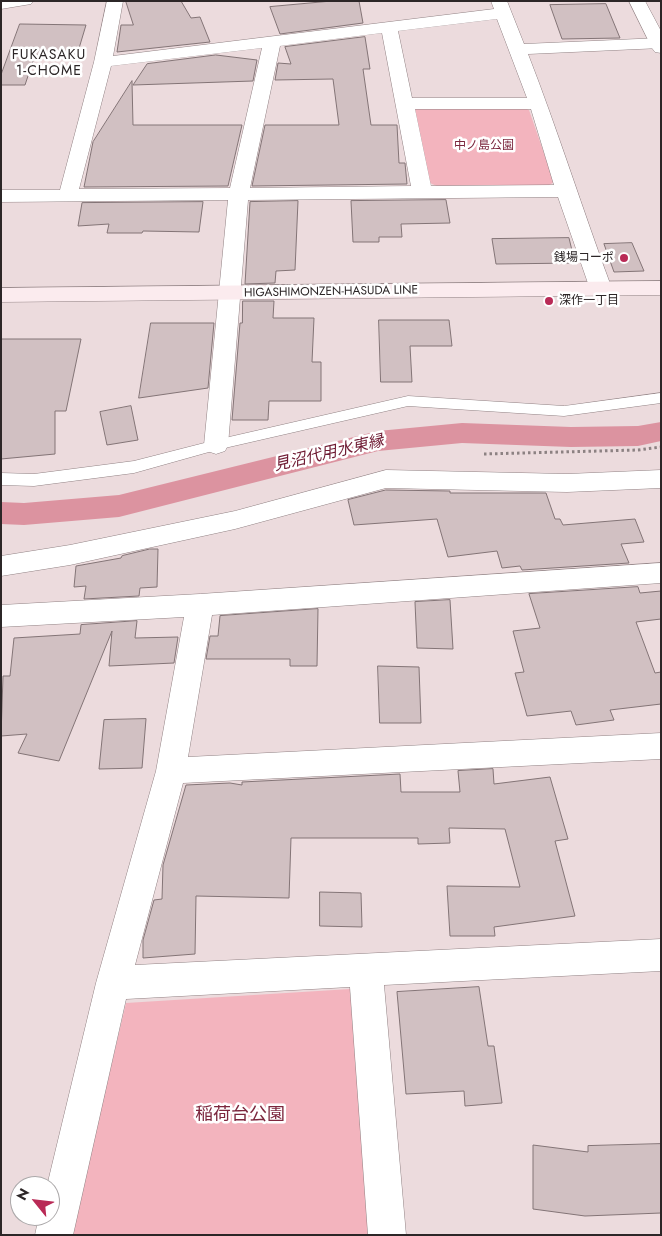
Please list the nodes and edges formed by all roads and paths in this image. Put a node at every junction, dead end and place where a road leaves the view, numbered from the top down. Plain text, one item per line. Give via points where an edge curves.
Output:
1 (25, 1) edge
2 (115, 1) edge
3 (637, 1) edge
4 (1, 4) edge
5 (501, 7) edge
6 (389, 27) junction
7 (272, 41) junction
8 (660, 44) edge
9 (517, 49) junction
10 (103, 62) junction
11 (538, 103) junction
12 (404, 104) junction
13 (566, 191) junction
14 (422, 192) junction
15 (239, 193) junction
16 (68, 195) junction
17 (1, 196) edge
18 (661, 288) edge
19 (601, 289) junction
20 (231, 293) junction
21 (1, 295) edge
22 (661, 398) edge
23 (216, 445) junction
24 (661, 479) edge
25 (1, 480) edge
26 (1, 566) edge
27 (661, 573) edge
28 (200, 605) junction
29 (1, 616) edge
30 (661, 746) edge
31 (171, 772) junction
32 (661, 955) edge
33 (366, 969) junction
34 (113, 984) junction
35 (54, 1235) edge
36 (387, 1235) edge

1 - 4 street
2 - 10 street
3 - 8 street
5 - 6 street
5 - 9 street
6 - 7 street
6 - 12 street
7 - 10 street
7 - 15 street
8 - 9 street
9 - 11 street
10 - 16 street
11 - 12 street
11 - 13 street
12 - 14 street
13 - 14 street
13 - 19 street
14 - 15 street
15 - 16 street
15 - 20 street
16 - 17 street
18 - 19 main road, HIGASHIMONZEN-HASUDA LINE
19 - 20 main road, HIGASHIMONZEN-HASUDA LINE
20 - 21 main road, HIGASHIMONZEN-HASUDA LINE
20 - 23 street
22 - 23 lane via 564,410 408,401
23 - 25 lane via 134,466 34,480
24 - 26 street via 567,483 386,479 235,520 70,555
27 - 28 street
28 - 29 street
28 - 31 street
30 - 31 street
31 - 34 street
32 - 33 street
33 - 34 street
33 - 36 street
34 - 35 street

